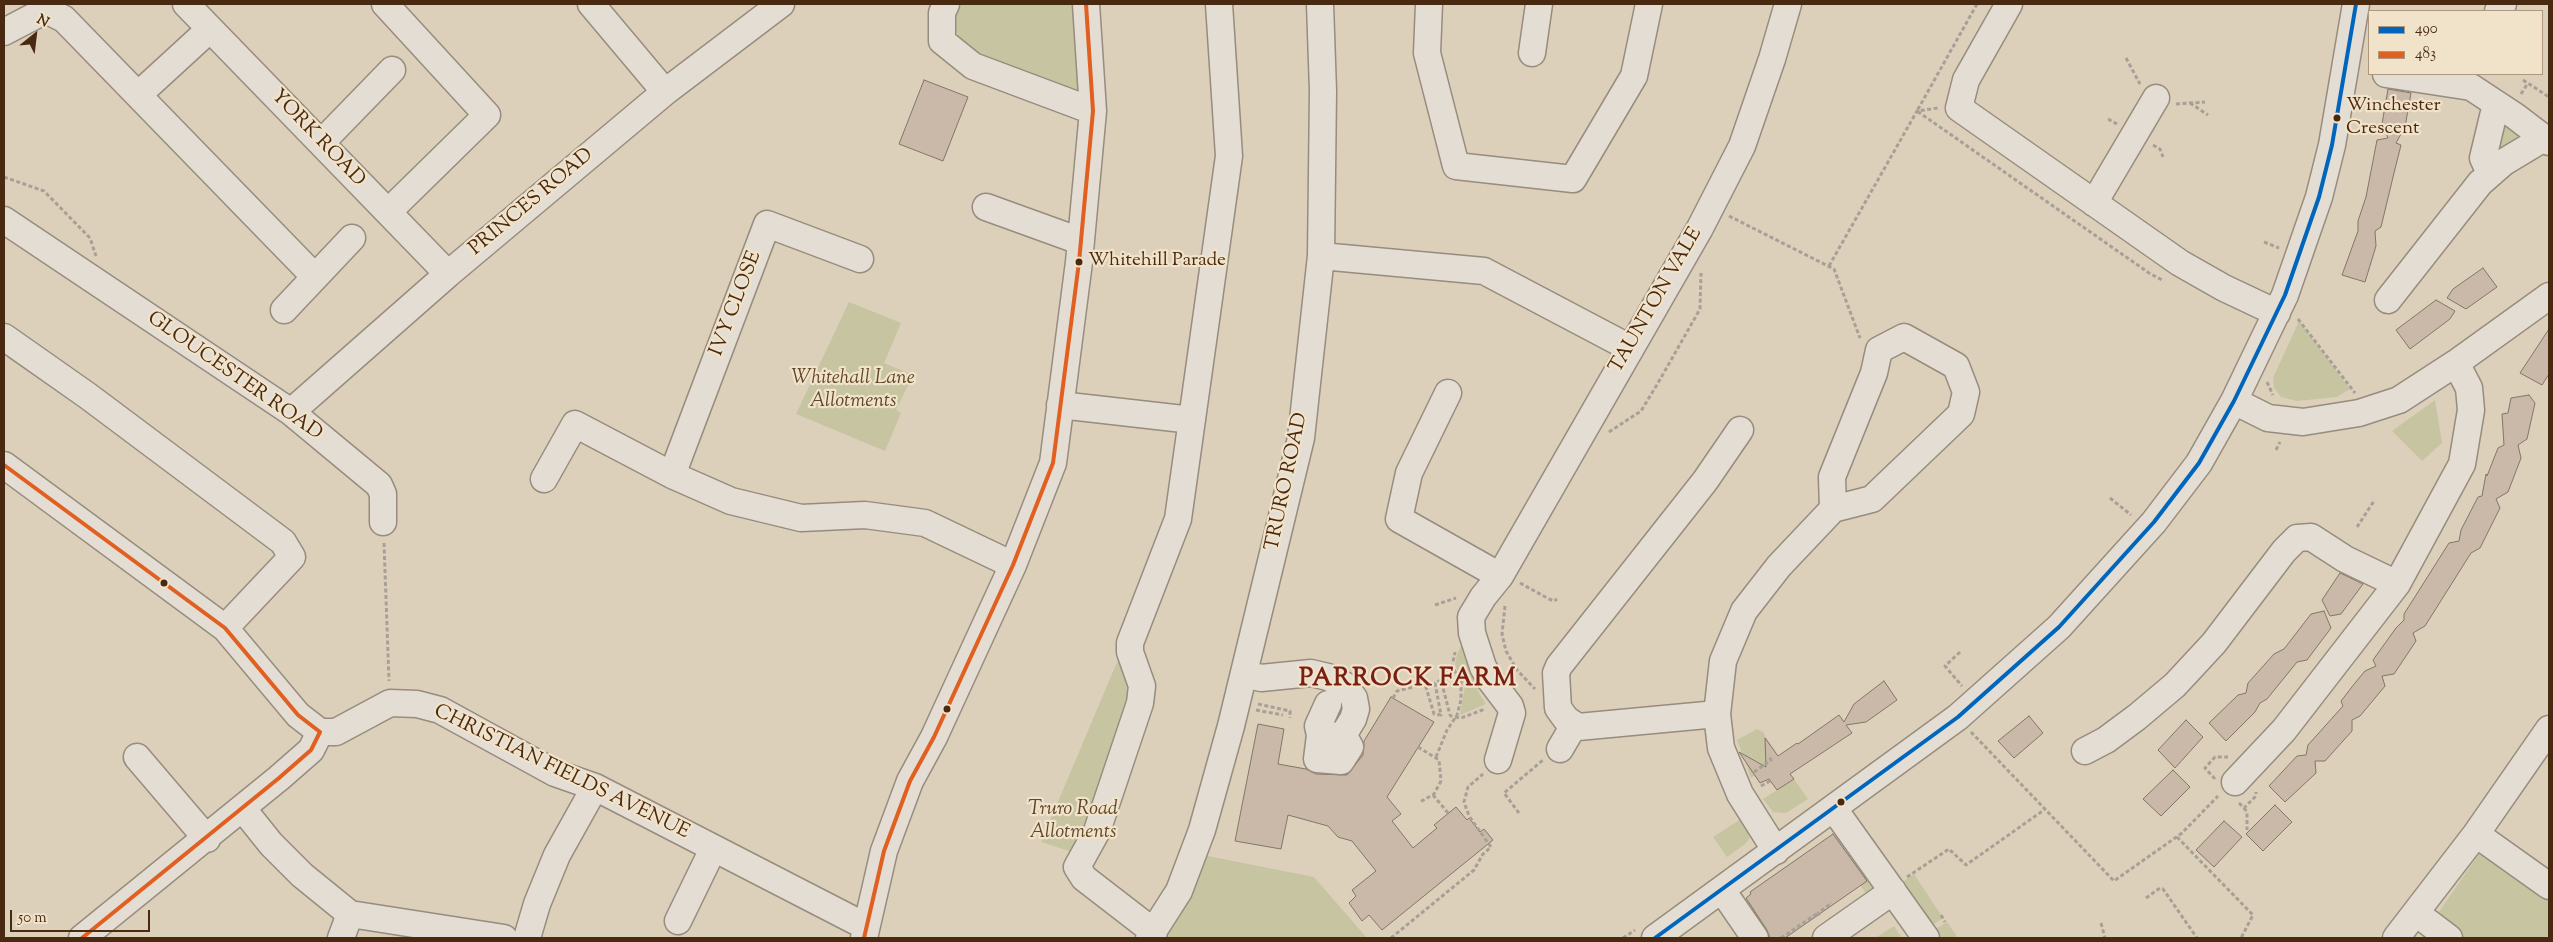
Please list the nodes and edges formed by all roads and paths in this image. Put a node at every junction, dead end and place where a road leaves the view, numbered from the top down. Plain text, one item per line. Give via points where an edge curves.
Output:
1 (385, 4) edge
2 (591, 4) edge
3 (781, 4) edge
4 (946, 4) edge
5 (1086, 4) edge
6 (1219, 4) edge
7 (1320, 4) edge
8 (1429, 4) edge
9 (1539, 4) edge
10 (1649, 4) edge
11 (1788, 4) edge
12 (1977, 4) edge
13 (2009, 4) edge
14 (2356, 4) edge
15 (197, 12) edge
16 (4, 32) edge
17 (1532, 52) dead end
18 (2126, 58) dead end
19 (392, 70) dead end
20 (2357, 70) edge
21 (2400, 75) edge
22 (2473, 80) edge
23 (2523, 80) dead end
24 (2549, 88) edge
25 (665, 92) junction
26 (2545, 94) junction
27 (138, 95) junction
28 (2549, 97) edge
29 (2156, 98) junction
30 (2205, 102) dead end
31 (2190, 103) junction
32 (2496, 104) junction
33 (1934, 108) dead end
34 (1093, 111) junction
35 (1917, 111) junction
36 (2208, 115) dead end
37 (2546, 140) edge
38 (321, 142) junction
39 (2148, 142) dead end
40 (2163, 157) dead end
41 (2490, 173) junction
42 (4, 177) edge
43 (2094, 203) junction
44 (986, 207) dead end
45 (1710, 207) junction
46 (388, 212) junction
47 (4, 220) edge
48 (352, 238) dead end
49 (1080, 241) junction
50 (2264, 242) dead end
51 (2284, 250) dead end
52 (1321, 256) junction
53 (860, 260) dead end
54 (1701, 263) dead end
55 (1829, 266) junction
56 (448, 274) junction
57 (315, 277) junction
58 (107, 289) junction
59 (2549, 296) edge
60 (2388, 300) dead end
61 (284, 310) dead end
62 (2285, 315) junction
63 (4, 337) edge
64 (1630, 348) junction
65 (2456, 363) junction
66 (1874, 372) junction
67 (2266, 377) dead end
68 (1448, 393) dead end
69 (2276, 398) dead end
70 (2349, 398) dead end
71 (2234, 402) junction
72 (1060, 405) junction
73 (291, 412) junction
74 (1192, 420) junction
75 (1740, 430) dead end
76 (1604, 435) dead end
77 (4, 465) edge
78 (672, 475) junction
79 (544, 479) dead end
80 (2110, 498) dead end
81 (2374, 500) dead end
82 (1833, 509) junction
83 (2138, 511) dead end
84 (383, 522) joint
85 (2357, 527) dead end
86 (1013, 565) junction
87 (2397, 584) junction
88 (1505, 585) junction
89 (1557, 599) dead end
90 (225, 628) junction
91 (1457, 648) dead end
92 (1960, 652) dead end
93 (1244, 674) junction
94 (1970, 681) dead end
95 (1962, 687) junction
96 (1957, 692) dead end
97 (1393, 698) dead end
98 (1253, 702) dead end
99 (390, 703) junction
100 (1328, 704) dead end
101 (1248, 709) dead end
102 (1484, 710) dead end
103 (1564, 713) junction
104 (1717, 714) junction
105 (1283, 716) dead end
106 (1290, 718) dead end
107 (1455, 718) junction
108 (1968, 728) dead end
109 (2549, 729) edge
110 (320, 732) junction
111 (1418, 747) dead end
112 (2085, 751) dead end
113 (1552, 753) joint
114 (1769, 756) dead end
115 (137, 757) dead end
116 (1436, 757) junction
117 (1498, 760) joint
118 (2541, 760) edge
119 (1754, 776) dead end
120 (1770, 781) dead end
121 (2236, 782) joint
122 (1761, 786) dead end
123 (595, 787) junction
124 (1433, 795) junction
125 (1420, 802) dead end
126 (1834, 808) junction
127 (2244, 808) dead end
128 (243, 809) junction
129 (2044, 810) junction
130 (1448, 814) dead end
131 (1519, 814) dead end
132 (2247, 830) dead end
133 (2476, 834) junction
134 (2177, 837) junction
135 (207, 839) junction
136 (713, 849) junction
137 (1776, 850) junction
138 (1897, 886) junction
139 (2549, 886) edge
140 (1722, 890) junction
141 (2146, 898) dead end
142 (1818, 913) dead end
143 (2416, 913) junction
144 (350, 914) junction
145 (1941, 916) dead end
146 (678, 921) dead end
147 (2101, 924) dead end
148 (1936, 930) edge
149 (865, 932) edge
150 (1647, 933) edge
151 (1151, 935) edge
152 (89, 936) edge
153 (342, 938) edge
154 (504, 938) edge
155 (527, 938) edge
156 (1391, 938) edge
157 (1623, 938) edge
158 (1755, 938) edge
159 (1781, 938) edge
160 (1826, 938) edge
161 (2105, 938) edge
162 (2197, 938) edge
163 (2242, 938) edge
164 (2396, 938) edge
165 (2449, 938) edge

1 - 46 street via 487,115
2 - 25 street
3 - 25 street, PRINCES ROAD
4 - 34 street via 942,13 942,41 973,66
5 - 34 street
6 - 74 street via 1229,156
7 - 52 street, TRURO ROAD via 1324,91
8 - 10 street via 1427,53 1456,166 1573,180 1634,76
9 - 17 street
11 - 45 street, TAUNTON VALE via 1742,146
12 - 35 path
13 - 43 street via 1966,80 1960,108
14 - 20 street
15 - 27 street
15 - 38 street, YORK ROAD
16 - 27 street via 46,10 64,19
18 - 29 path via 2144,90
19 - 38 street
20 - 62 street via 2319,197 2285,295
21 - 22 street
22 - 32 street
23 - 26 path
24 - 26 path
25 - 56 street, PRINCES ROAD
26 - 28 path
27 - 57 street
29 - 31 path via 2163,102
29 - 43 street
30 - 31 path
31 - 36 path
32 - 37 street
32 - 41 street via 2483,158
33 - 35 path
34 - 49 street
35 - 55 path
37 - 41 street
38 - 46 street, YORK ROAD
39 - 40 path via 2160,149
41 - 60 street via 2462,203
42 - 58 path via 44,191 90,238
43 - 62 street via 2189,268
44 - 49 street
45 - 55 path
45 - 64 street, TAUNTON VALE
46 - 56 street, YORK ROAD
47 - 58 street, GLOUCESTER ROAD
48 - 57 street
49 - 72 street
50 - 51 path
52 - 64 street via 1484,271
52 - 93 street, TRURO ROAD via 1301,438
53 - 78 street, IVY CLOSE via 767,224
54 - 76 path via 1699,311 1640,411
55 - 66 path via 1834,269
56 - 73 street, PRINCES ROAD
57 - 61 street
58 - 73 street, GLOUCESTER ROAD
59 - 65 street
62 - 70 path via 2301,321 2356,393 2357,396
62 - 71 street
63 - 90 street via 284,542 292,557
64 - 88 street, TAUNTON VALE
65 - 71 street via 2399,400 2359,413 2303,422 2268,418
65 - 87 street via 2469,388 2470,410 2462,464
66 - 82 street via 1832,478
66 - 82 street via 1879,350 1904,338 1956,366 1966,392 1961,414 1872,499
67 - 69 path
68 - 88 street via 1409,473 1398,519
71 - 126 street via 2199,463 2154,522 2059,627 1958,717
72 - 74 street
72 - 86 street via 1053,463
73 - 84 street, GLOUCESTER ROAD via 380,485
74 - 151 street via 1178,519 1130,643 1142,686 1140,703 1097,831 1078,867 1084,878
75 - 103 street via 1705,481 1558,668
77 - 90 street
78 - 79 street via 575,424
78 - 86 street via 731,500 801,518 865,515 925,523
80 - 83 path via 2133,518
81 - 85 path
82 - 104 street via 1779,566 1744,611 1723,661
84 - 99 path
86 - 149 street via 910,781 884,851
87 - 112 street via 2345,559 2311,537 2297,538 2214,643 2175,685 2106,740
87 - 121 street via 2284,730
88 - 89 path via 1554,601
88 - 103 path via 1502,630 1508,656 1520,674 1550,704
88 - 117 street, TAUNTON VALE via 1472,615 1470,625 1487,675 1521,718
90 - 110 street via 298,715
91 - 107 path via 1452,667 1460,678 1462,689
92 - 95 path via 1945,666
93 - 100 street via 1262,678 1311,673 1341,683 1352,692 1356,709 1332,735 1319,721
93 - 151 street, TRURO ROAD via 1192,862 1174,901
94 - 95 path
95 - 96 path
97 - 107 path via 1397,691 1425,684 1434,714 1441,715 1435,682 1441,680 1450,714
98 - 106 path via 1290,711
99 - 110 street via 336,732
99 - 123 street, CHRISTIAN FIELDS AVENUE via 417,704 440,710 555,773
101 - 105 path
102 - 107 path
103 - 104 street via 1583,727
103 - 113 street
104 - 137 street via 1720,748 1740,794
107 - 116 path
108 - 129 path
109 - 118 street
110 - 128 street via 311,750
111 - 116 path
113 - 131 path via 1504,793
114 - 119 path via 1771,760 1752,773
115 - 135 street
116 - 124 path via 1440,782
117 - 156 path via 1471,784 1464,796 1469,816 1491,847 1474,870
118 - 133 street
120 - 122 path
121 - 134 path
123 - 136 street, CHRISTIAN FIELDS AVENUE
123 - 155 street via 557,855
124 - 125 path
124 - 130 path
126 - 137 street
126 - 138 street
127 - 132 path
128 - 135 street
128 - 144 street via 302,876
129 - 134 path via 2114,881
129 - 138 path via 1966,865 1949,849
133 - 139 street
133 - 143 street
134 - 163 path via 2253,915
135 - 152 street
136 - 146 street
136 - 149 street, CHRISTIAN FIELDS AVENUE
137 - 140 street
138 - 148 street
138 - 160 street
140 - 150 street
140 - 158 street
141 - 162 path via 2163,889
142 - 159 path
143 - 164 street
143 - 165 street
144 - 153 street
144 - 154 street
145 - 148 path
147 - 161 path
150 - 157 path

